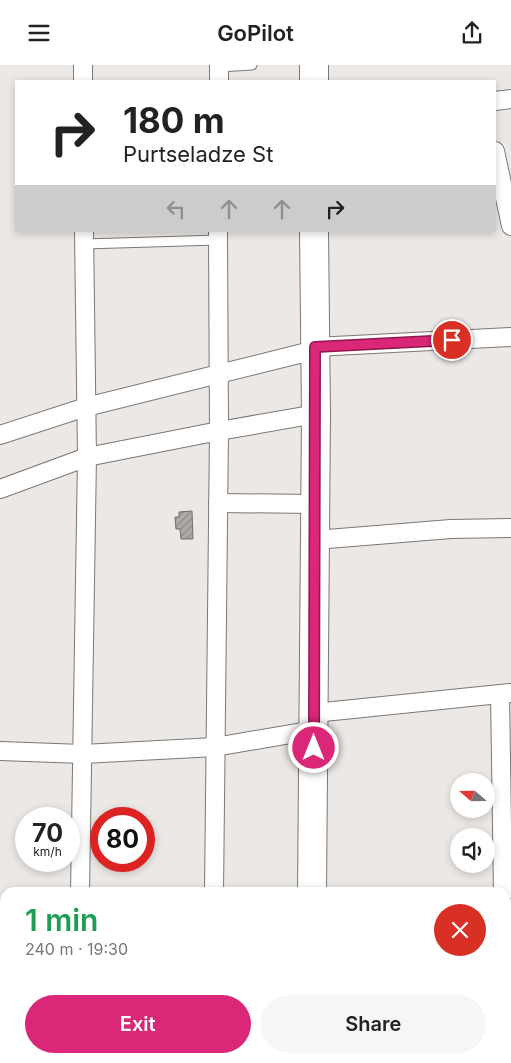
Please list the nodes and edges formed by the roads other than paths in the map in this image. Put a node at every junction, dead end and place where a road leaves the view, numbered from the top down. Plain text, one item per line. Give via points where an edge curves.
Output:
1 (82, 65) edge
2 (252, 65) edge
3 (314, 65) edge
4 (219, 71) edge
5 (83, 80) edge
6 (314, 80) edge
7 (511, 99) edge
8 (496, 101) edge
9 (496, 156) edge
10 (511, 226) edge
11 (314, 232) edge
12 (218, 236) edge
13 (84, 237) edge
14 (511, 337) edge
15 (315, 349) junction
16 (218, 375) junction
17 (86, 407) junction
18 (316, 414) junction
19 (219, 431) junction
20 (0, 435) edge
21 (87, 457) junction
22 (0, 489) edge
23 (218, 503) junction
24 (315, 504) junction
25 (511, 528) edge
26 (315, 541) junction
27 (505, 693) edge
28 (314, 722) junction
29 (215, 747) junction
30 (0, 751) edge
31 (83, 754) junction
32 (80, 887) edge
33 (214, 887) edge
34 (312, 887) edge
35 (503, 887) edge

1 - 5 street
2 - 4 lane
3 - 6 highway
7 - 8 street
9 - 10 street
11 - 15 highway
12 - 13 lane
12 - 16 street
13 - 17 street
14 - 15 street
15 - 16 street
15 - 18 highway
16 - 17 street
16 - 19 street
17 - 20 street
17 - 21 street
18 - 19 street
18 - 24 highway
19 - 21 street
19 - 23 street
21 - 22 street
21 - 31 street
23 - 24 street
23 - 29 street
24 - 26 highway
25 - 26 street via 451,529
26 - 28 highway
27 - 28 street
27 - 35 street
28 - 29 street
28 - 34 highway
29 - 31 street
29 - 33 street
30 - 31 street
31 - 32 street

